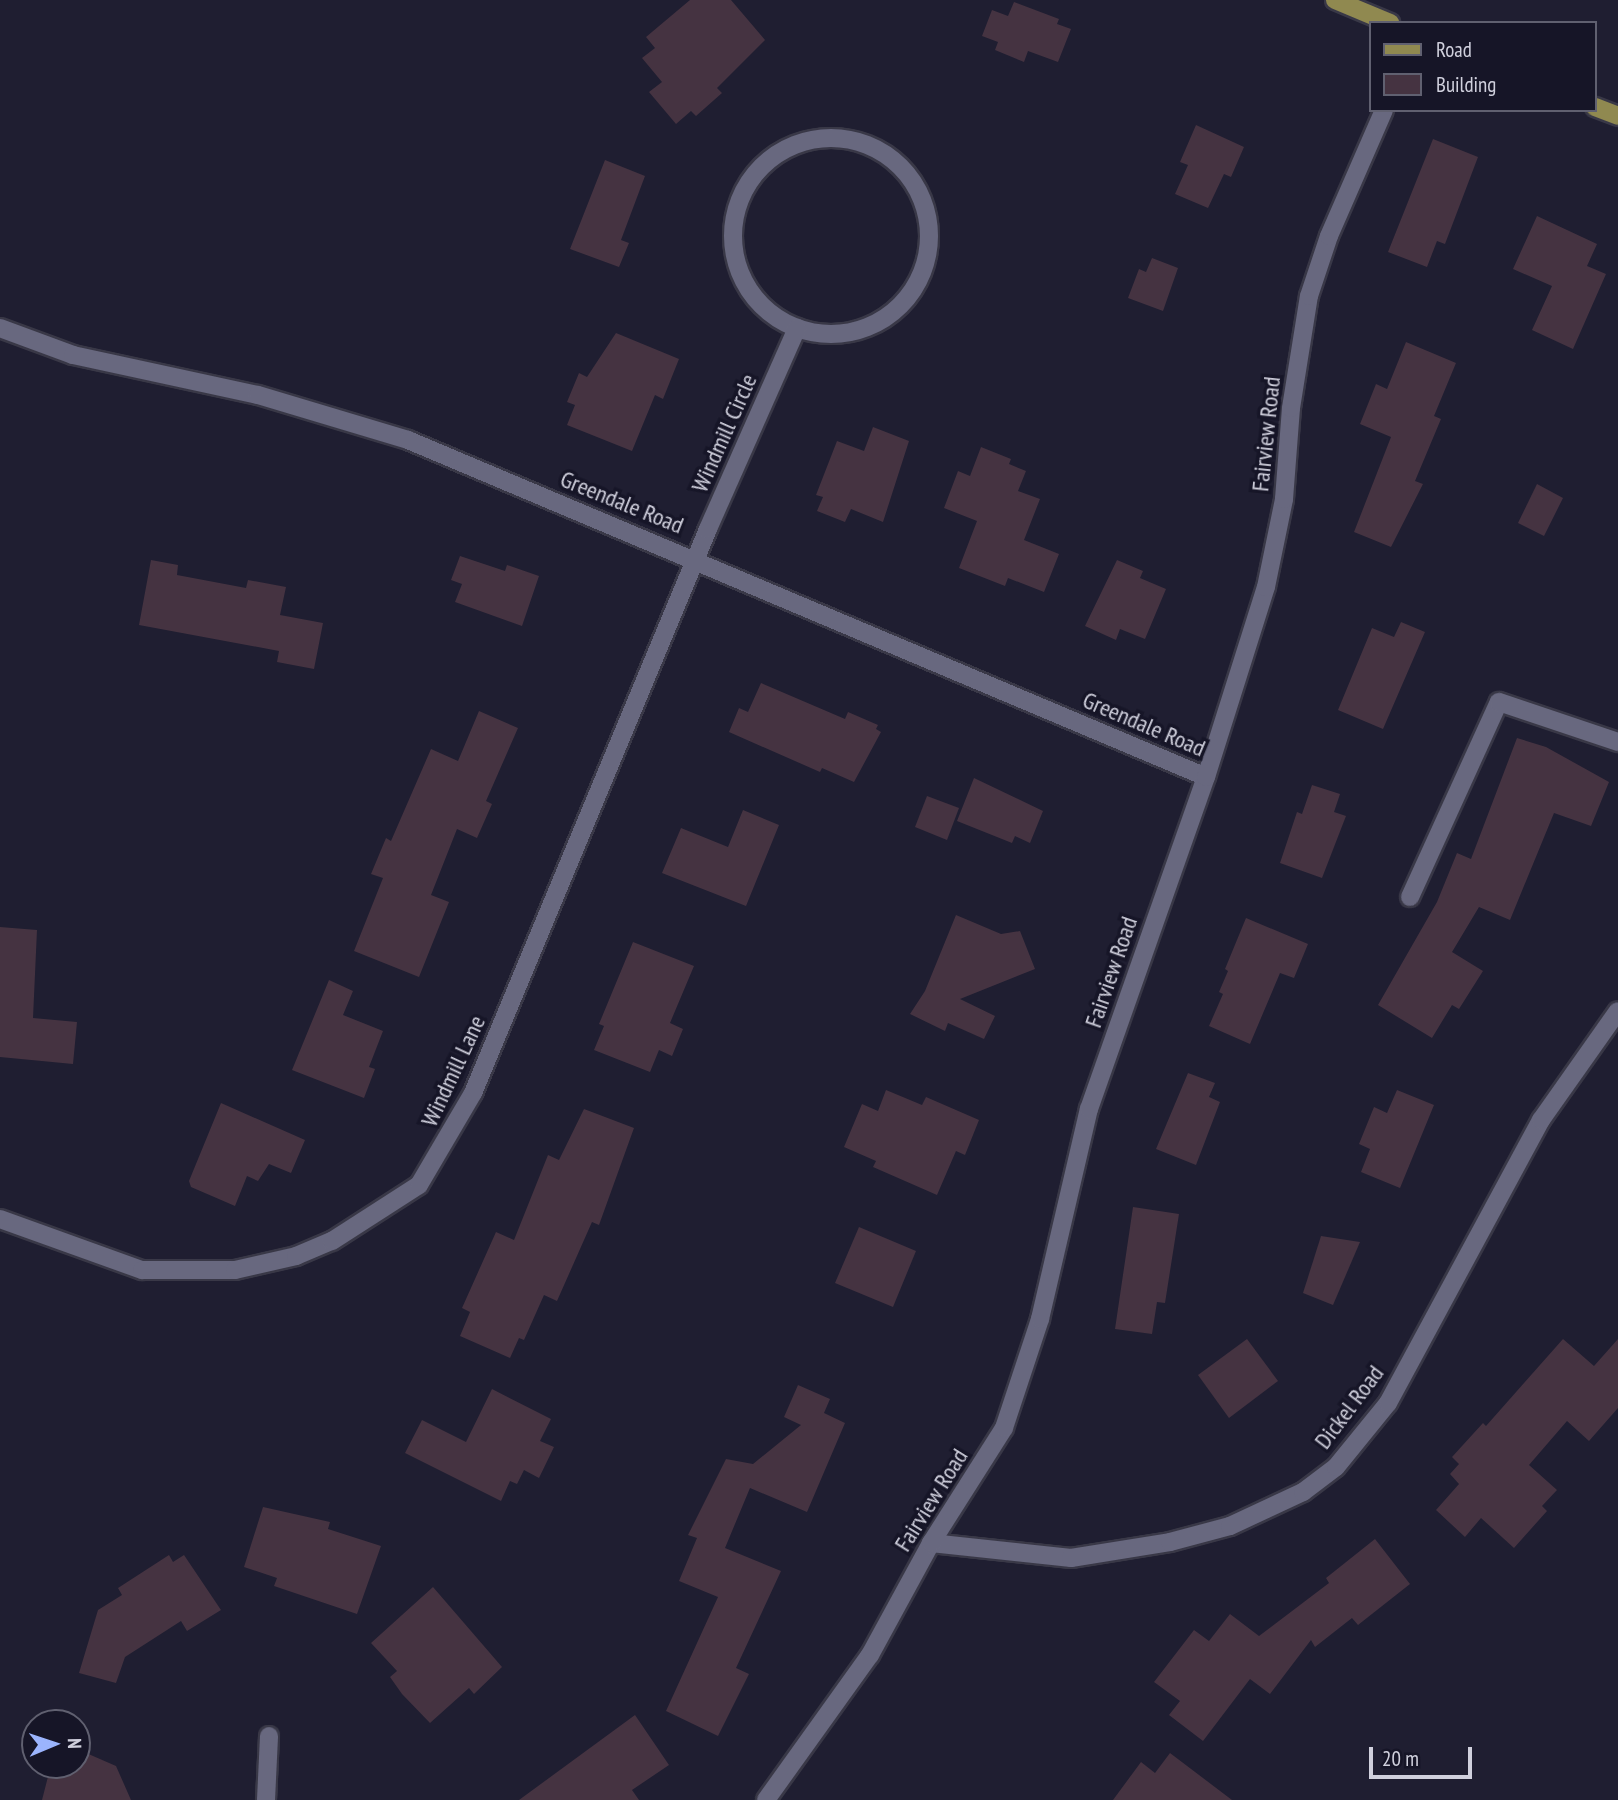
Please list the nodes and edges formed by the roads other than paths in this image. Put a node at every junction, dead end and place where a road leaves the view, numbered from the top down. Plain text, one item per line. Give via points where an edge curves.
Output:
1 (1335, 0) edge
2 (1385, 21) edge
3 (1597, 108) edge
4 (1383, 112) edge
5 (1618, 116) edge
6 (0, 328) edge
7 (797, 328) junction
8 (696, 559) junction
9 (1618, 742) edge
10 (1206, 777) junction
11 (1410, 897) dead end
12 (1618, 1011) edge
13 (0, 1219) edge
14 (931, 1543) junction
15 (269, 1736) dead end
16 (266, 1800) edge
17 (766, 1800) edge

1 - 2 main road
3 - 5 main road
4 - 10 street, Fairview Road via 1329,236 1309,296 1291,408 1284,499 1266,587
6 - 8 street, Greendale Road via 73,355 258,394 408,440
7 - 7 street via 829,335 867,328 895,311 918,284 927,257 929,224 921,194 882,151 852,139 818,138 791,146 752,176 738,203 733,242 742,278 759,303
7 - 8 street, Windmill Circle
8 - 10 street, Greendale Road
8 - 13 street, Windmill Lane via 473,1093 419,1185 332,1241 296,1256 235,1270 142,1269
9 - 11 street via 1499,702
10 - 14 street, Fairview Road via 1089,1109 1040,1320 1004,1428
12 - 14 street, Dickel Road via 1541,1120 1388,1403 1336,1467 1303,1492 1230,1526 1157,1544 1071,1558
14 - 17 street, Fairview Road via 870,1655
15 - 16 street

